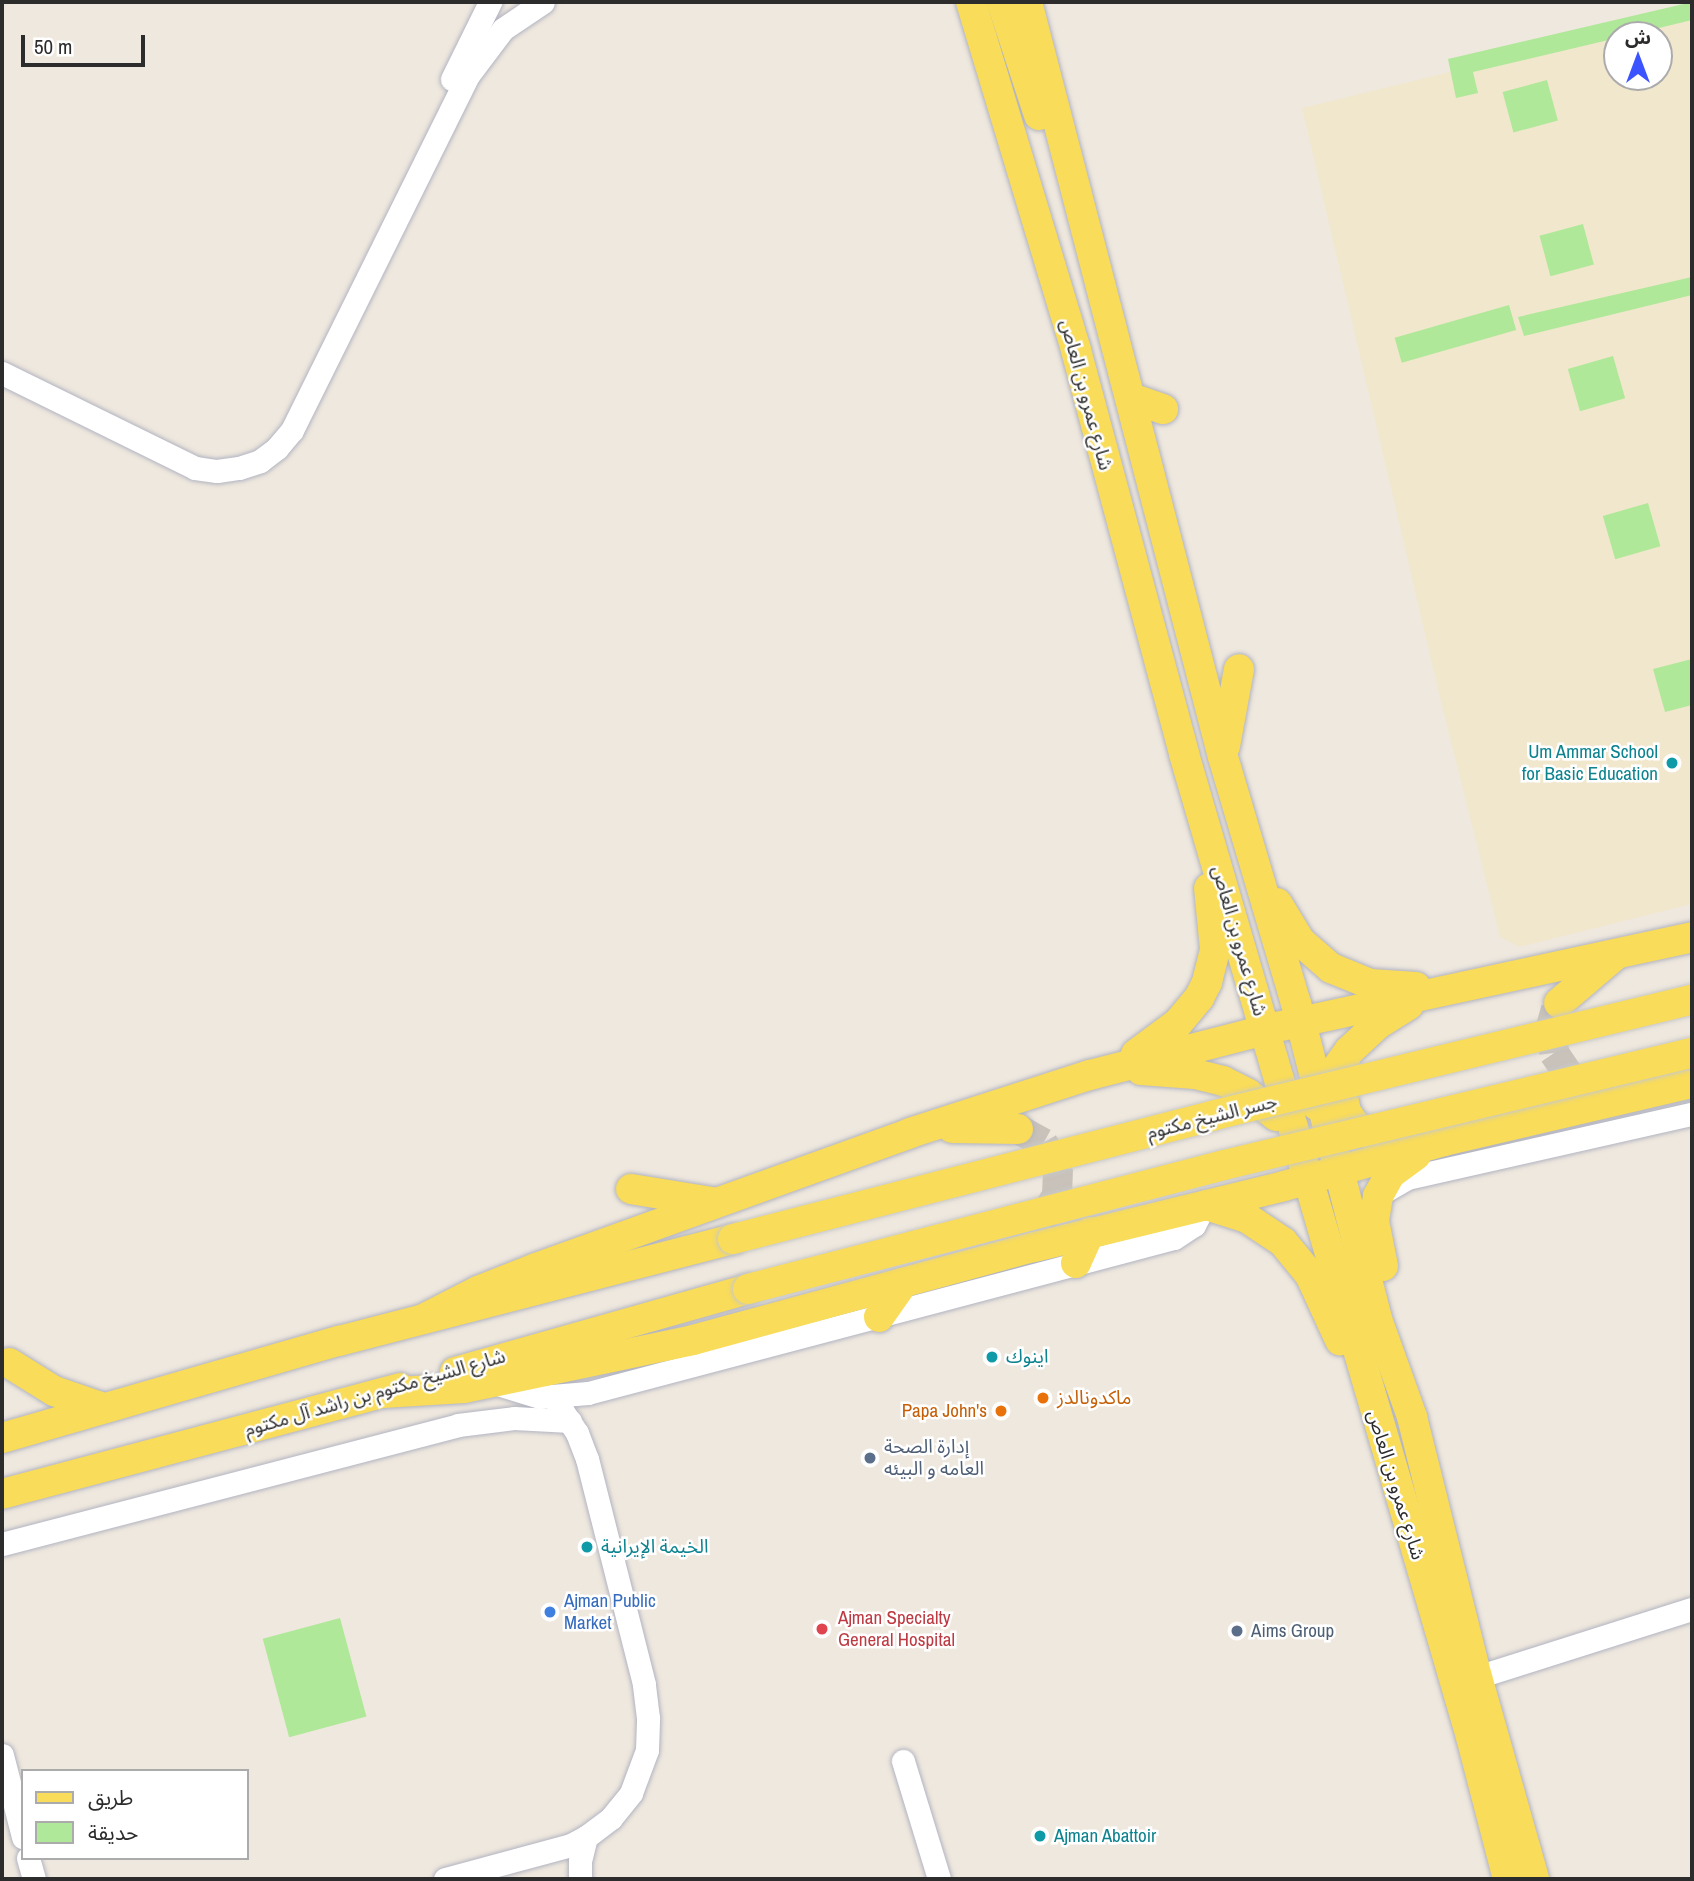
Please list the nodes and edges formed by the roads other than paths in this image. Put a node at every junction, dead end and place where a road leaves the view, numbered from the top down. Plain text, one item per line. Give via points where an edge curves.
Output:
1 (490, 2) edge
2 (543, 2) edge
3 (954, 2) edge
4 (971, 2) edge
5 (1002, 2) edge
6 (1027, 2) edge
7 (1042, 2) edge
8 (1046, 69) junction
9 (996, 84) junction
10 (437, 135) junction
11 (1065, 151) junction
12 (2, 373) edge
13 (1131, 398) junction
14 (1163, 410) dead end
15 (1239, 669) dead end
16 (1223, 757) junction
17 (1210, 838) junction
18 (1249, 848) junction
19 (1692, 937) edge
20 (1619, 953) junction
21 (1441, 990) junction
22 (1692, 1000) edge
23 (1559, 1003) tunnel mouth
24 (1287, 1021) junction
25 (1349, 1051) junction
26 (1692, 1053) edge
27 (1113, 1069) junction
28 (1692, 1083) edge
29 (1590, 1087) tunnel mouth
30 (1633, 1097) junction
31 (1303, 1113) junction
32 (1692, 1114) edge
33 (1018, 1129) tunnel mouth
34 (910, 1133) junction
35 (1444, 1141) junction
36 (1382, 1142) junction
37 (1340, 1170) junction
38 (1310, 1179) junction
39 (631, 1189) dead end
40 (1378, 1196) junction
41 (715, 1202) junction
42 (1205, 1205) junction
43 (1041, 1220) tunnel mouth
44 (1090, 1232) junction
45 (978, 1262) junction
46 (1076, 1263) junction
47 (904, 1283) junction
48 (879, 1317) junction
49 (423, 1319) junction
50 (1390, 1359) junction
51 (9, 1363) dead end
52 (1362, 1368) junction
53 (491, 1382) junction
54 (383, 1393) junction
55 (554, 1398) junction
56 (104, 1408) junction
57 (570, 1421) junction
58 (2, 1438) edge
59 (2, 1494) edge
60 (2, 1544) edge
61 (1692, 1609) edge
62 (1477, 1677) junction
63 (2, 1755) edge
64 (903, 1761) dead end
65 (21, 1829) edge
66 (586, 1837) junction
67 (29, 1860) edge
68 (34, 1879) edge
69 (445, 1879) edge
70 (580, 1879) edge
71 (939, 1879) edge
72 (1508, 1879) edge
73 (1534, 1879) edge

1 - 10 street via 441,104
2 - 10 street via 503,29 484,50
3 - 9 main road via 975,58
4 - 9 main road, شارع عمرو بن العاص
5 - 11 main road via 1041,122
6 - 8 main road, شارع عمرو بن العاص
7 - 8 main road via 1052,42
8 - 11 main road, شارع عمرو بن العاص
9 - 17 main road, شارع عمرو بن العاص via 1076,350
10 - 12 street via 292,430 260,461 217,471 195,468
11 - 13 main road, شارع عمرو بن العاص
13 - 14 main road
13 - 16 main road, شارع عمرو بن العاص
15 - 16 main road
16 - 18 main road, شارع عمرو بن العاص
17 - 24 main road via 1235,880
17 - 27 main road via 1215,949 1207,982 1178,1023
18 - 21 main road via 1292,930 1331,968 1382,985
18 - 24 main road, شارع عمرو بن العاص
19 - 20 main road
20 - 21 main road
20 - 23 main road
21 - 24 main road
21 - 25 main road via 1378,1024
22 - 49 main road, جسر الشيخ مكتوم, bridge via 1215,1115
24 - 27 main road
24 - 31 main road, شارع عمرو بن العاص
25 - 31 main road
25 - 36 main road via 1340,1081 1346,1111 1355,1125
26 - 54 main road, شارع الشيخ مكتوم بن راشد آل مكتوم, bridge via 1224,1165 748,1289
27 - 31 main road via 1209,1077
27 - 34 main road
28 - 30 main road
29 - 30 main road
30 - 35 main road
31 - 36 main road
31 - 37 main road
31 - 38 main road, شارع عمرو بن العاص
31 - 42 main road via 1275,1140 1255,1170 1228,1194
32 - 40 street via 1407,1178
33 - 34 main road via 964,1127
34 - 41 main road
35 - 36 main road
35 - 37 main road
35 - 40 main road via 1398,1166
37 - 38 main road
37 - 50 main road, شارع عمرو بن العاص
38 - 42 main road
38 - 52 main road, شارع عمرو بن العاص
39 - 41 main road
40 - 50 main road via 1374,1221 1395,1322
41 - 49 main road via 507,1279
42 - 44 main road
42 - 46 street via 1182,1235
42 - 52 main road via 1247,1218 1283,1242 1310,1275 1339,1338
43 - 45 main road
44 - 45 main road
44 - 46 main road
45 - 47 main road
46 - 48 street
47 - 48 main road
47 - 53 main road via 693,1340
48 - 55 street
49 - 56 main road
50 - 62 main road, شارع عمرو بن العاص via 1415,1429
51 - 56 main road via 54,1391
52 - 72 main road, شارع عمرو بن العاص
53 - 54 main road
53 - 55 street
54 - 59 main road, شارع الشيخ مكتوم بن راشد آل مكتوم
55 - 57 street
56 - 58 main road
57 - 60 street via 514,1418 458,1425
57 - 66 street via 587,1459 645,1684 648,1718 647,1750 634,1786 611,1818
61 - 62 street
62 - 73 main road, شارع عمرو بن العاص
63 - 65 street
64 - 71 street
66 - 69 street
66 - 70 street
67 - 68 street

